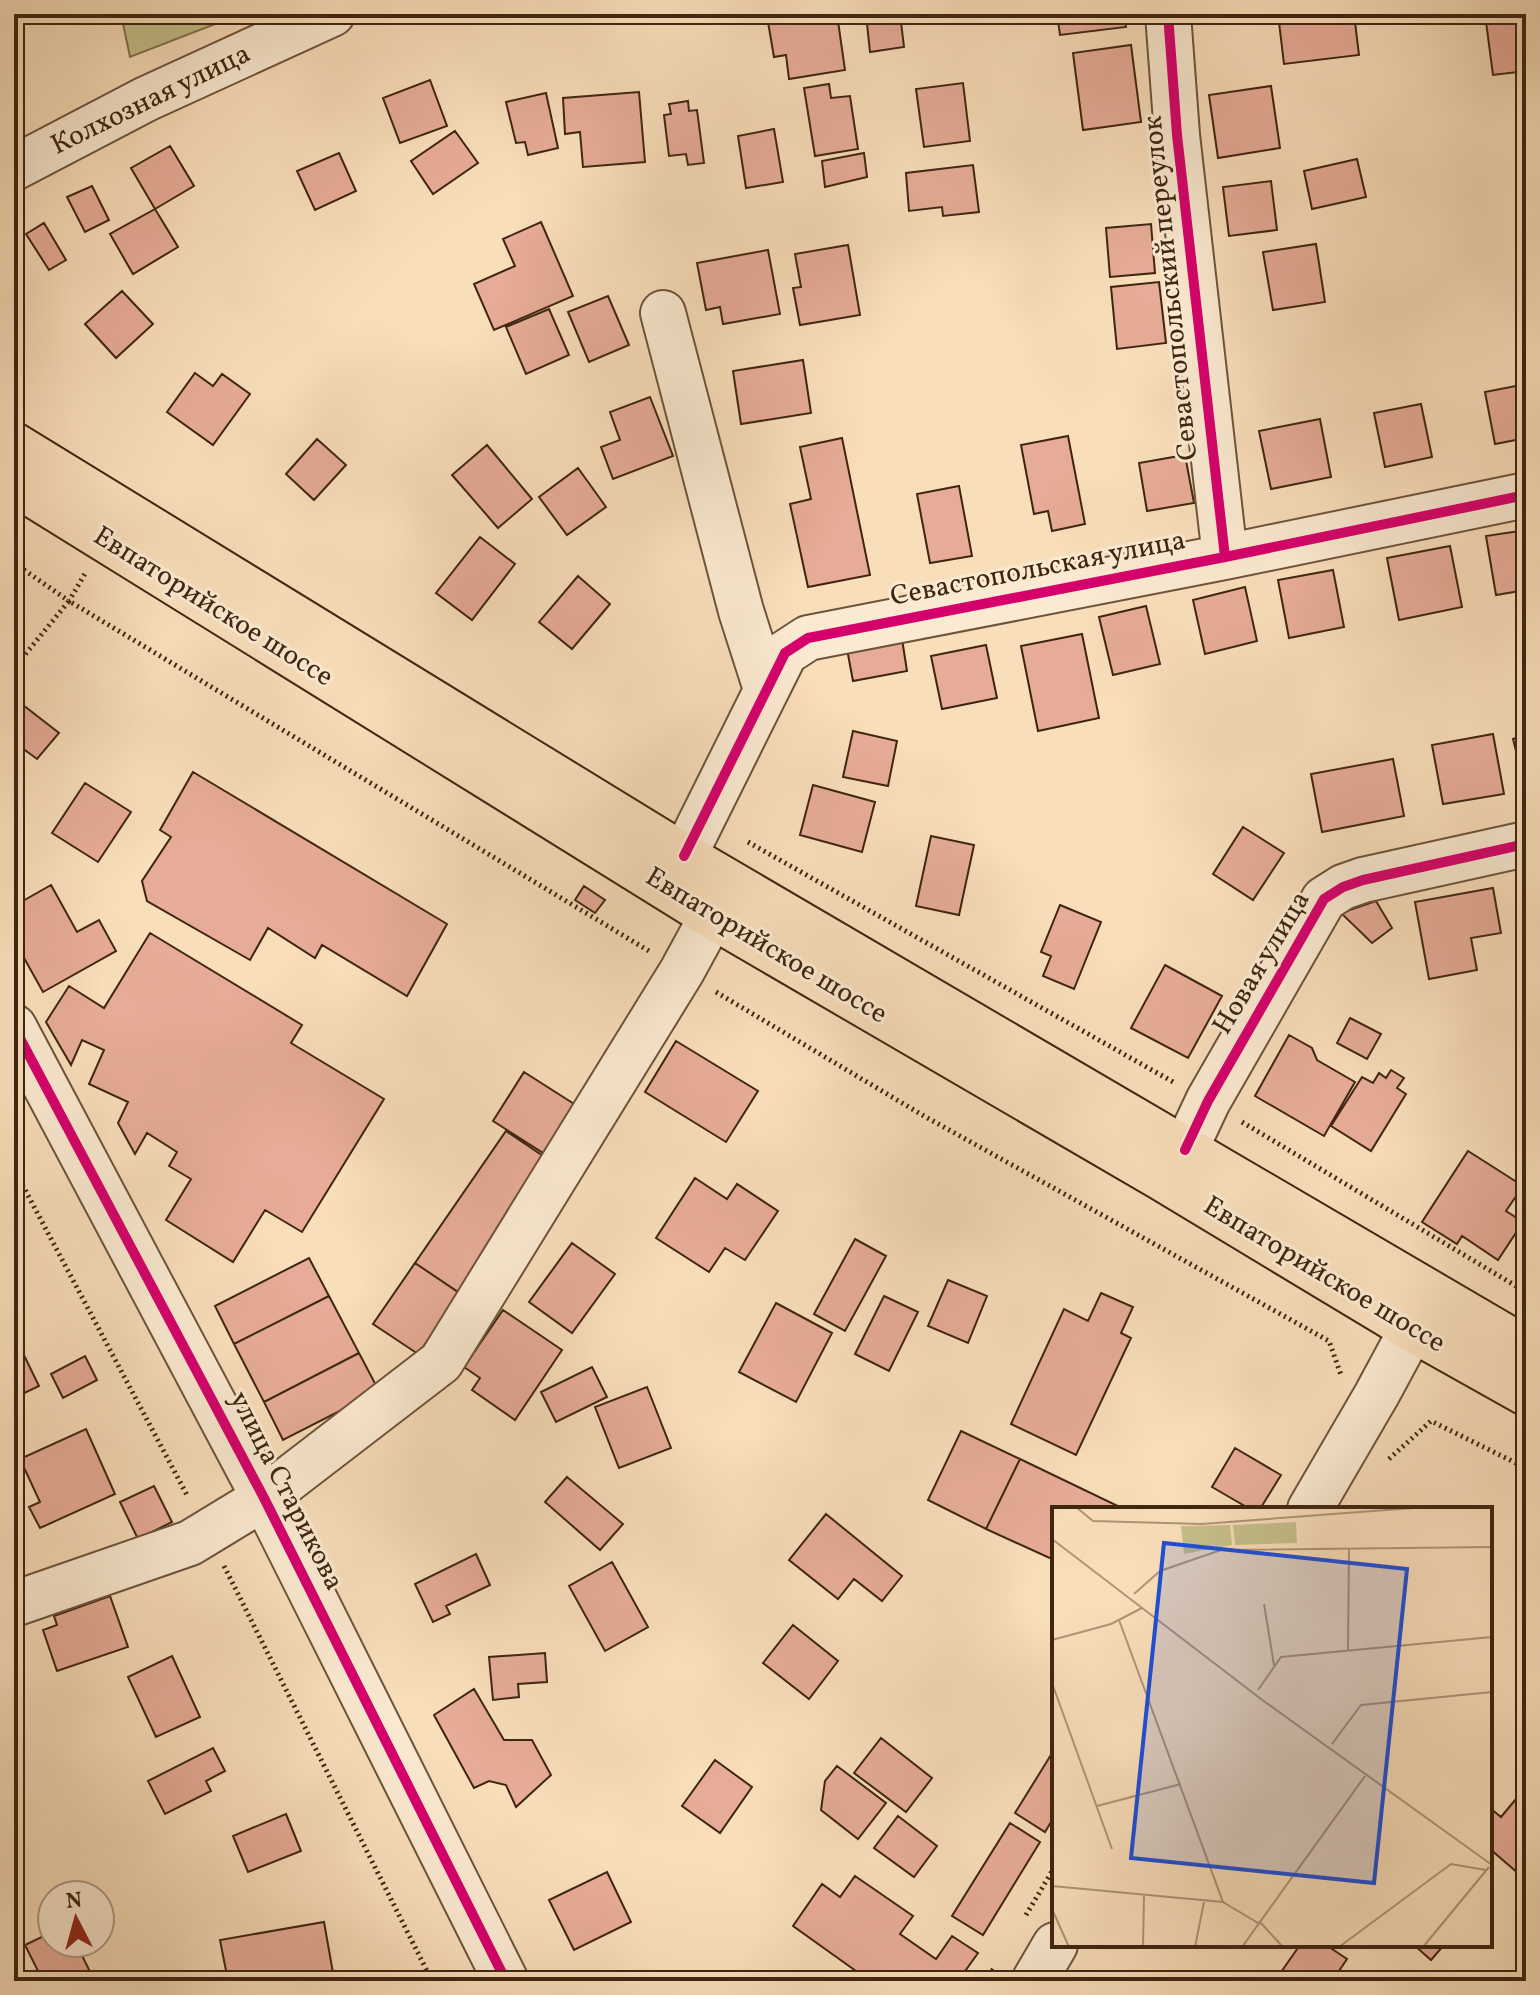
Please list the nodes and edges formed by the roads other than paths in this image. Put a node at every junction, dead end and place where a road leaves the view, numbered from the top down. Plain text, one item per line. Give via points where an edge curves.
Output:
1 (332, 14) edge
2 (1168, 14) edge
3 (14, 168) edge
4 (663, 313) dead end
5 (14, 445) edge
6 (14, 483) edge
7 (1526, 495) edge
8 (1225, 557) junction
9 (766, 689) junction
10 (694, 838) junction
11 (1526, 844) edge
12 (712, 916) junction
13 (14, 1027) edge
14 (1185, 1150) junction
15 (1412, 1329) junction
16 (1526, 1349) edge
17 (1526, 1393) edge
18 (264, 1498) junction
19 (1311, 1507) edge
20 (14, 1604) edge
21 (1054, 1947) edge
22 (506, 1981) edge
23 (1034, 1981) edge

1 - 3 street, Колхозная улица via 146,99
2 - 8 street, Севастопольский переулок
4 - 9 street
5 - 10 main road, Евпаторийское шоссе
6 - 12 main road, Евпаторийское шоссе
7 - 8 street, Севастопольская улица
8 - 9 street, Севастопольская улица via 808,638 785,653
9 - 10 street, Севастопольская улица
10 - 14 main road, Евпаторийское шоссе
11 - 14 street, Новая улица via 1363,880 1324,899
12 - 15 main road, Евпаторийское шоссе
12 - 18 street via 441,1362
13 - 18 street, улица Старикова
14 - 16 main road, Евпаторийское шоссе
15 - 17 main road, Евпаторийское шоссе
15 - 19 street
18 - 20 street via 190,1543
18 - 22 street, улица Старикова
21 - 23 street

